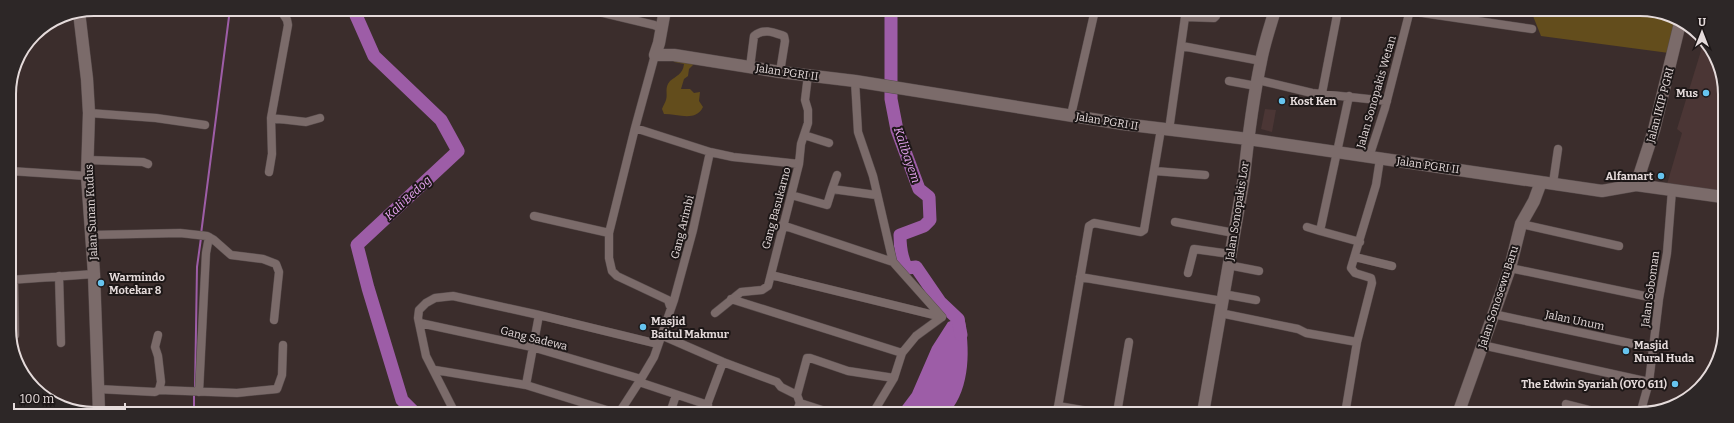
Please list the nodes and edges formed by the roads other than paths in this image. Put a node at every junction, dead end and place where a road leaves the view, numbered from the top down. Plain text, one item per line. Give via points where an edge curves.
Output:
1 (285, 16) edge
2 (616, 16) edge
3 (664, 16) edge
4 (1094, 16) edge
5 (1216, 16) edge
6 (1273, 16) edge
7 (1337, 16) edge
8 (1409, 16) edge
9 (1444, 16) edge
10 (80, 18) edge
11 (1679, 27) edge
12 (661, 28) junction
13 (1532, 29) dead end
14 (659, 43) junction
15 (1182, 46) junction
16 (655, 55) junction
17 (674, 55) junction
18 (1261, 61) junction
19 (750, 67) junction
20 (780, 72) junction
21 (808, 75) junction
22 (855, 81) junction
23 (1229, 81) dead end
24 (1257, 83) junction
25 (1322, 93) junction
26 (1349, 96) junction
27 (1387, 101) junction
28 (89, 113) junction
29 (1071, 115) junction
30 (271, 118) junction
31 (320, 118) dead end
32 (205, 124) dead end
33 (635, 128) junction
34 (1165, 129) junction
35 (804, 135) junction
36 (1248, 139) junction
37 (829, 143) dead end
38 (1558, 149) dead end
39 (710, 152) junction
40 (1337, 152) junction
41 (1374, 158) junction
42 (88, 160) junction
43 (148, 164) dead end
44 (799, 164) junction
45 (16, 171) edge
46 (1155, 171) junction
47 (269, 172) dead end
48 (837, 175) dead end
49 (1206, 175) dead end
50 (87, 176) junction
51 (1547, 182) junction
52 (1636, 185) junction
53 (832, 189) junction
54 (1672, 190) junction
55 (791, 195) junction
56 (876, 195) junction
57 (1718, 196) edge
58 (534, 216) dead end
59 (1174, 222) dead end
60 (1521, 224) junction
61 (782, 225) junction
62 (1307, 227) dead end
63 (1320, 231) junction
64 (609, 233) junction
65 (1234, 233) junction
66 (92, 235) junction
67 (206, 236) junction
68 (1360, 242) junction
69 (1619, 246) dead end
70 (1355, 257) junction
71 (1229, 259) junction
72 (893, 262) junction
73 (1392, 266) dead end
74 (1510, 268) junction
75 (1259, 271) dead end
76 (1188, 273) dead end
77 (94, 274) junction
78 (59, 276) junction
79 (771, 276) junction
80 (1080, 277) junction
81 (16, 280) edge
82 (731, 299) junction
83 (1659, 299) junction
84 (1256, 300) dead end
85 (1222, 303) junction
86 (670, 306) junction
87 (716, 313) dead end
88 (1493, 314) junction
89 (539, 315) junction
90 (942, 316) junction
91 (274, 320) dead end
92 (420, 323) junction
93 (158, 335) dead end
94 (661, 335) junction
95 (1129, 342) dead end
96 (1357, 342) junction
97 (61, 343) dead end
98 (658, 344) junction
99 (283, 345) dead end
100 (1482, 345) junction
101 (532, 347) junction
102 (1653, 348) junction
103 (902, 353) junction
104 (723, 362) junction
105 (434, 370) junction
106 (894, 378) junction
107 (640, 381) junction
108 (1648, 382) junction
109 (526, 385) junction
110 (98, 389) junction
111 (159, 390) junction
112 (199, 392) junction
113 (797, 394) junction
114 (676, 395) junction
115 (800, 403) junction
116 (1566, 404) dead end
117 (99, 407) edge
118 (452, 407) edge
119 (597, 407) edge
120 (623, 407) edge
121 (672, 407) edge
122 (702, 407) edge
123 (707, 407) edge
124 (798, 407) edge
125 (812, 407) edge
126 (877, 407) edge
127 (1058, 407) edge
128 (1117, 407) edge
129 (1204, 407) edge
130 (1346, 407) edge
131 (1460, 407) edge
132 (1578, 407) edge
133 (1642, 407) edge

1 - 30 street via 288,25
2 - 12 street
3 - 12 street
4 - 29 street
5 - 15 street via 1185,17
6 - 18 street, Jalan Sonopakis Lor
7 - 25 street
8 - 27 street, Jalan Sonopakis Wetan
9 - 13 street
10 - 28 street, Jalan Sunan Kudus
11 - 52 street, Jalan IKIP PGRI via 1654,130
12 - 14 street
14 - 16 street
14 - 17 street, Jalan PGRI II
15 - 18 street
15 - 34 street
16 - 17 street, Jalan PGRI II
16 - 33 street
17 - 19 street, Jalan PGRI II
18 - 24 street, Jalan Sonopakis Lor
19 - 20 street, Jalan PGRI II
19 - 20 street via 754,36 761,31 770,31 784,36
20 - 21 street, Jalan PGRI II
21 - 22 street, Jalan PGRI II
21 - 35 street, Gang Basukarno via 805,100 808,123
22 - 29 street, Jalan PGRI II
22 - 56 street via 858,132
23 - 24 street
24 - 25 street
24 - 36 street, Jalan Sonopakis Lor
25 - 26 street
26 - 27 street
26 - 40 street
27 - 41 street, Jalan Sonopakis Wetan
28 - 32 street
28 - 42 street, Jalan Sunan Kudus
29 - 34 street, Jalan PGRI II
30 - 31 street via 306,122
30 - 47 street via 272,154
33 - 39 street
33 - 64 street
34 - 36 street, Jalan PGRI II
34 - 46 street
35 - 37 street
35 - 44 street, Gang Basukarno
36 - 40 street, Jalan PGRI II
36 - 65 street, Jalan Sonopakis Lor
38 - 51 street
39 - 44 street
39 - 86 street, Gang Arimbi via 693,230 674,300
40 - 41 street, Jalan PGRI II
40 - 63 street
41 - 51 street, Jalan PGRI II
41 - 68 street, Jalan Sonopakis Wetan via 1376,185
42 - 43 street
42 - 50 street, Jalan Sunan Kudus
44 - 55 street, Gang Basukarno
45 - 50 street
46 - 49 street
46 - 80 street via 1144,230 1141,232 1090,224
48 - 53 street
50 - 66 street, Jalan Sunan Kudus
51 - 52 street, Jalan PGRI II via 1602,191
51 - 60 street, Jalan Sonosewu Baru
52 - 54 street, Jalan PGRI II
53 - 55 street via 827,205
53 - 56 street
54 - 57 street, Jalan PGRI II
54 - 83 street, Jalan Soboman via 1667,253
55 - 61 street, Gang Basukarno
56 - 72 street
58 - 64 street
59 - 65 street
60 - 69 street
60 - 74 street, Jalan Sonosewu Baru
61 - 72 street
61 - 79 street, Gang Basukarno
62 - 63 street
63 - 68 street
64 - 86 street via 612,271 617,276 668,300
65 - 71 street, Jalan Sonopakis Lor
66 - 67 street via 180,233
66 - 77 street, Jalan Sunan Kudus
67 - 91 street via 231,255 263,259 276,264 279,272
67 - 112 street
68 - 70 street, Jalan Sonopakis Wetan
70 - 73 street
70 - 96 street via 1352,271 1372,280
71 - 75 street
71 - 76 street via 1194,249
71 - 85 street, Jalan Sonopakis Lor
72 - 90 street
74 - 83 street
74 - 88 street, Jalan Sonosewu Baru
77 - 78 street
77 - 110 street, Jalan Sunan Kudus
78 - 81 street
78 - 97 street
79 - 82 street, Gang Basukarno via 766,289 741,292
79 - 90 street
80 - 85 street
80 - 127 street
82 - 87 street, Gang Basukarno
82 - 103 street
83 - 102 street, Jalan Soboman
84 - 85 street
85 - 96 street via 1306,333
85 - 129 street, Jalan Sonopakis Lor
86 - 94 street, Gang Arimbi
88 - 100 street, Jalan Sonosewu Baru
88 - 102 street, Jalan Unum
89 - 92 street via 453,296 435,298 426,303 419,310
89 - 98 street
89 - 101 street
90 - 103 street via 916,336
92 - 101 street, Gang Sadewa
92 - 105 street via 426,356
93 - 111 street via 155,347 160,369
94 - 98 street, Gang Arimbi
94 - 104 street
95 - 128 street
96 - 130 street
98 - 107 street, Gang Arimbi via 654,357
99 - 112 street via 282,375 277,390
100 - 108 street
100 - 131 street, Jalan Sonosewu Baru
101 - 107 street, Gang Sadewa
101 - 109 street
102 - 108 street, Jalan Soboman
103 - 106 street
104 - 113 street via 777,382 781,387
104 - 123 street
105 - 109 street
105 - 118 street
106 - 113 street via 848,371 807,358
106 - 126 street
107 - 114 street, Gang Sadewa
107 - 120 street, Gang Arimbi
108 - 133 street, Jalan Soboman
109 - 119 street
110 - 111 street via 155,392
110 - 117 street, Jalan Sunan Kudus
111 - 112 street
113 - 115 street
114 - 121 street
114 - 122 street, Gang Sadewa
115 - 124 street
115 - 125 street
116 - 132 street

